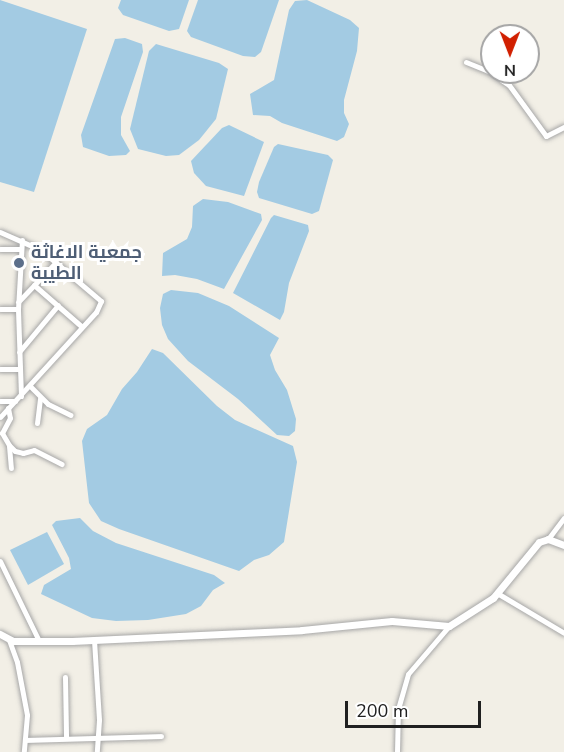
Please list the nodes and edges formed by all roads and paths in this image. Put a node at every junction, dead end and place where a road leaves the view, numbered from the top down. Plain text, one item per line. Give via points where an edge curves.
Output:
1 (466, 62) dead end
2 (564, 127) edge
3 (0, 231) edge
4 (22, 240) junction
5 (0, 249) edge
6 (21, 249) junction
7 (56, 262) junction
8 (34, 285) junction
9 (58, 305) junction
10 (18, 306) junction
11 (0, 309) edge
12 (81, 326) junction
13 (19, 352) junction
14 (0, 369) edge
15 (19, 369) junction
16 (30, 386) junction
17 (21, 396) junction
18 (40, 398) junction
19 (0, 401) edge
20 (15, 401) junction
21 (8, 408) junction
22 (70, 415) dead end
23 (0, 417) edge
24 (37, 423) dead end
25 (9, 445) junction
26 (62, 464) dead end
27 (11, 468) dead end
28 (564, 518) edge
29 (548, 539) junction
30 (564, 545) edge
31 (0, 561) edge
32 (497, 593) junction
33 (449, 626) junction
34 (564, 633) edge
35 (0, 634) edge
36 (9, 640) junction
37 (94, 640) junction
38 (39, 641) junction
39 (65, 676) dead end
40 (161, 736) dead end
41 (66, 737) junction
42 (97, 737) junction
43 (27, 740) junction
44 (24, 752) edge
45 (97, 752) edge
46 (397, 752) edge

1 - 2 street via 509,85 546,136
3 - 4 street
4 - 6 street
4 - 7 street
5 - 6 street
6 - 10 street
7 - 8 street
7 - 12 street via 101,301
8 - 9 street
8 - 10 street
9 - 12 street
9 - 13 street
10 - 11 street
10 - 13 street
12 - 16 street
13 - 15 street
14 - 15 street
15 - 17 street
16 - 17 street
16 - 18 street
17 - 20 street
18 - 22 street
18 - 24 street
19 - 20 street
20 - 21 street
21 - 23 street
21 - 25 street via 10,418 2,433
25 - 26 street via 23,453 34,450
25 - 27 street
28 - 29 street
29 - 30 street
29 - 32 street via 539,542
31 - 38 street
32 - 33 street
32 - 34 street
33 - 37 street via 392,621 303,630
33 - 46 street via 408,674 398,709
35 - 36 street
36 - 38 street
36 - 43 street via 27,715
37 - 38 street
37 - 42 street
39 - 41 street
40 - 42 street
41 - 42 street
41 - 43 street
42 - 45 street
43 - 44 street

